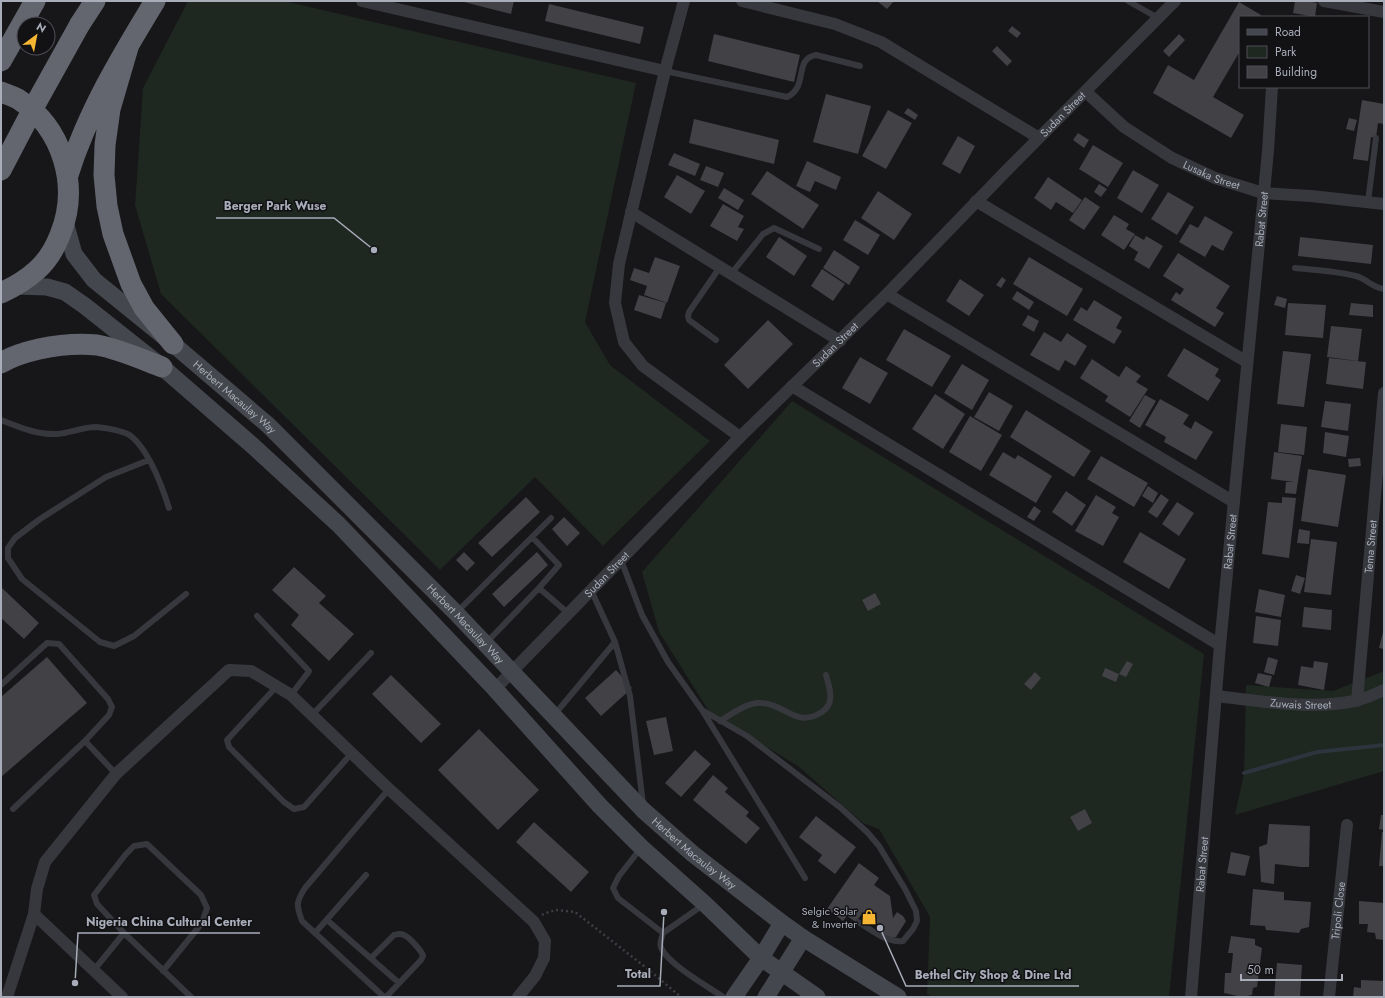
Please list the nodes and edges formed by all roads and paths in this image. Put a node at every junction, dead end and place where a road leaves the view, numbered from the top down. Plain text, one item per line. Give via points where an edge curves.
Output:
1 (35, 1) edge
2 (95, 1) edge
3 (155, 1) edge
4 (362, 1) edge
5 (684, 1) edge
6 (742, 1) edge
7 (1128, 1) edge
8 (1175, 1) edge
9 (1324, 1) edge
10 (787, 6) edge
11 (1384, 12) edge
12 (1158, 18) junction
13 (129, 44) junction
14 (1, 61) edge
15 (860, 66) dead end
16 (665, 71) junction
17 (1272, 88) edge
18 (1, 92) edge
19 (1086, 92) junction
20 (1039, 138) junction
21 (1376, 138) dead end
22 (1, 170) edge
23 (68, 175) junction
24 (1263, 193) junction
25 (976, 201) junction
26 (1368, 202) junction
27 (1384, 204) edge
28 (632, 212) junction
29 (65, 222) junction
30 (819, 249) dead end
31 (720, 267) junction
32 (1295, 268) dead end
33 (731, 274) junction
34 (1384, 289) edge
35 (8, 290) edge
36 (887, 294) junction
37 (716, 340) dead end
38 (840, 341) junction
39 (173, 344) junction
40 (1247, 362) junction
41 (1, 363) edge
42 (162, 367) junction
43 (792, 386) junction
44 (1384, 393) edge
45 (1, 420) edge
46 (740, 437) junction
47 (149, 460) junction
48 (1234, 502) junction
49 (169, 508) dead end
50 (551, 518) dead end
51 (532, 538) junction
52 (621, 560) junction
53 (539, 588) junction
54 (591, 590) junction
55 (186, 594) dead end
56 (456, 613) junction
57 (568, 613) junction
58 (257, 616) dead end
59 (615, 642) junction
60 (485, 644) junction
61 (1220, 645) junction
62 (371, 653) dead end
63 (512, 672) junction
64 (826, 675) dead end
65 (1, 685) edge
66 (277, 686) junction
67 (495, 689) junction
68 (1384, 690) edge
69 (291, 695) junction
70 (1216, 696) junction
71 (1357, 701) junction
72 (702, 710) junction
73 (311, 716) junction
74 (554, 716) junction
75 (720, 721) junction
76 (85, 741) junction
77 (351, 754) junction
78 (116, 774) junction
79 (389, 789) junction
80 (13, 809) dead end
81 (643, 810) junction
82 (1347, 825) dead end
83 (642, 846) junction
84 (366, 875) dead end
85 (805, 878) dead end
86 (705, 904) junction
87 (34, 914) junction
88 (327, 920) junction
89 (534, 922) junction
90 (858, 922) dead end
91 (782, 923) junction
92 (663, 932) junction
93 (124, 933) junction
94 (315, 933) junction
95 (803, 938) junction
96 (372, 958) junction
97 (761, 958) junction
98 (94, 970) junction
99 (163, 971) junction
100 (782, 973) junction
101 (399, 983) junction
102 (7, 997) edge
103 (122, 997) edge
104 (191, 997) edge
105 (385, 997) edge
106 (518, 997) edge
107 (681, 997) edge
108 (723, 997) edge
109 (734, 997) edge
110 (766, 997) edge
111 (817, 997) edge
112 (898, 997) edge
113 (1191, 997) edge
114 (1329, 997) edge

1 - 14 highway
2 - 22 highway, bridge
3 - 13 highway
4 - 16 street
5 - 16 street
6 - 10 street
7 - 12 lane
8 - 12 street, Sudan Street
9 - 11 street
10 - 20 street via 881,42
12 - 19 street, Sudan Street
13 - 23 highway via 96,103
13 - 39 highway via 110,109 105,145 107,206 113,234 131,284 144,308
15 - 16 lane via 816,55 809,56 804,62 794,94 787,97
16 - 28 street
17 - 24 street, Rabat Street
18 - 23 highway via 18,99 42,119 59,145
19 - 20 street, Sudan Street
19 - 24 street, Lusaka Street via 1124,127 1172,158 1215,178
20 - 25 street, Sudan Street
21 - 26 lane
23 - 29 highway via 69,199
24 - 26 street, Lusaka Street
24 - 40 street, Rabat Street
25 - 36 street, Sudan Street
25 - 40 street
26 - 27 street, Lusaka Street
28 - 31 street
28 - 46 street via 619,264 615,303 624,342 643,366
29 - 35 highway via 55,247 38,270
29 - 39 main road, Herbert Macaulay Way via 74,254 94,280
30 - 33 lane via 774,228 763,234
31 - 33 street
31 - 37 lane via 688,316 689,320
32 - 34 lane via 1364,278 1377,288
33 - 38 street
35 - 42 main road via 47,287 65,292
36 - 38 street, Sudan Street
36 - 48 street
38 - 43 street, Sudan Street
39 - 56 main road, Herbert Macaulay Way via 268,425
40 - 48 street, Rabat Street
41 - 42 highway via 30,351 74,344 98,346
42 - 67 main road via 253,446 339,526
43 - 46 street, Sudan Street
43 - 61 street
44 - 71 street, Tema Street
45 - 47 lane via 28,431 56,434 95,427 114,430 130,435 142,447
46 - 52 street, Sudan Street
47 - 49 lane
47 - 55 lane via 106,477 40,519 15,538 8,548 8,558 28,583 100,642 114,646 134,636
48 - 61 street, Rabat Street
50 - 51 lane
51 - 53 lane via 559,565
51 - 56 lane
52 - 54 street, Sudan Street
52 - 72 lane via 642,615 668,662
53 - 57 lane
53 - 60 lane
54 - 57 street, Sudan Street
54 - 59 lane
56 - 60 main road, Herbert Macaulay Way
57 - 63 street, Sudan Street
58 - 69 lane via 308,671
59 - 74 lane
59 - 81 lane via 630,696
60 - 63 main road, Herbert Macaulay Way
61 - 70 street, Rabat Street
62 - 73 lane
63 - 67 street, Sudan Street
63 - 74 main road, Herbert Macaulay Way
64 - 75 lane via 831,693 830,703 824,711 811,718 802,719 770,704 759,703 751,704
65 - 76 lane via 47,643 59,644 108,698 112,707 109,715
66 - 69 street
66 - 77 lane via 227,740 229,747 284,802 294,809 304,807
66 - 78 street via 251,670 229,670
67 - 83 main road via 600,806
68 - 71 street, Zuwais Street
69 - 73 street
70 - 71 street, Zuwais Street via 1298,704
70 - 113 street, Rabat Street
72 - 75 lane
72 - 85 lane
73 - 77 street
74 - 81 main road, Herbert Macaulay Way
75 - 90 lane via 747,736 841,808 879,846 905,888 916,911 917,921 903,941 895,942
76 - 78 lane
76 - 80 lane
77 - 79 street
78 - 87 street via 45,862 37,889
79 - 89 street
79 - 94 lane via 299,897 297,908 302,921
81 - 91 main road, Herbert Macaulay Way via 693,854
82 - 114 street, Tripoli Close
83 - 86 main road
83 - 92 lane via 619,876 614,888 618,898
84 - 88 lane
86 - 92 lane
86 - 97 main road
87 - 98 street
87 - 102 street
88 - 94 lane
88 - 96 lane
89 - 106 street via 545,941 544,958 535,976
89 - 107 path via 546,913 556,910 575,912
91 - 95 main road, Herbert Macaulay Way
91 - 97 main road
92 - 108 lane via 660,946 664,954
93 - 98 lane
93 - 99 lane
93 - 99 lane via 97,904 94,895 134,846 147,844 200,895 207,908 202,923
94 - 105 lane
95 - 100 main road
95 - 112 main road, Herbert Macaulay Way
96 - 101 lane
96 - 101 lane via 394,935 406,936 423,956
97 - 100 main road
97 - 109 main road
98 - 103 street
99 - 104 lane
100 - 110 main road
100 - 111 main road
101 - 105 lane

